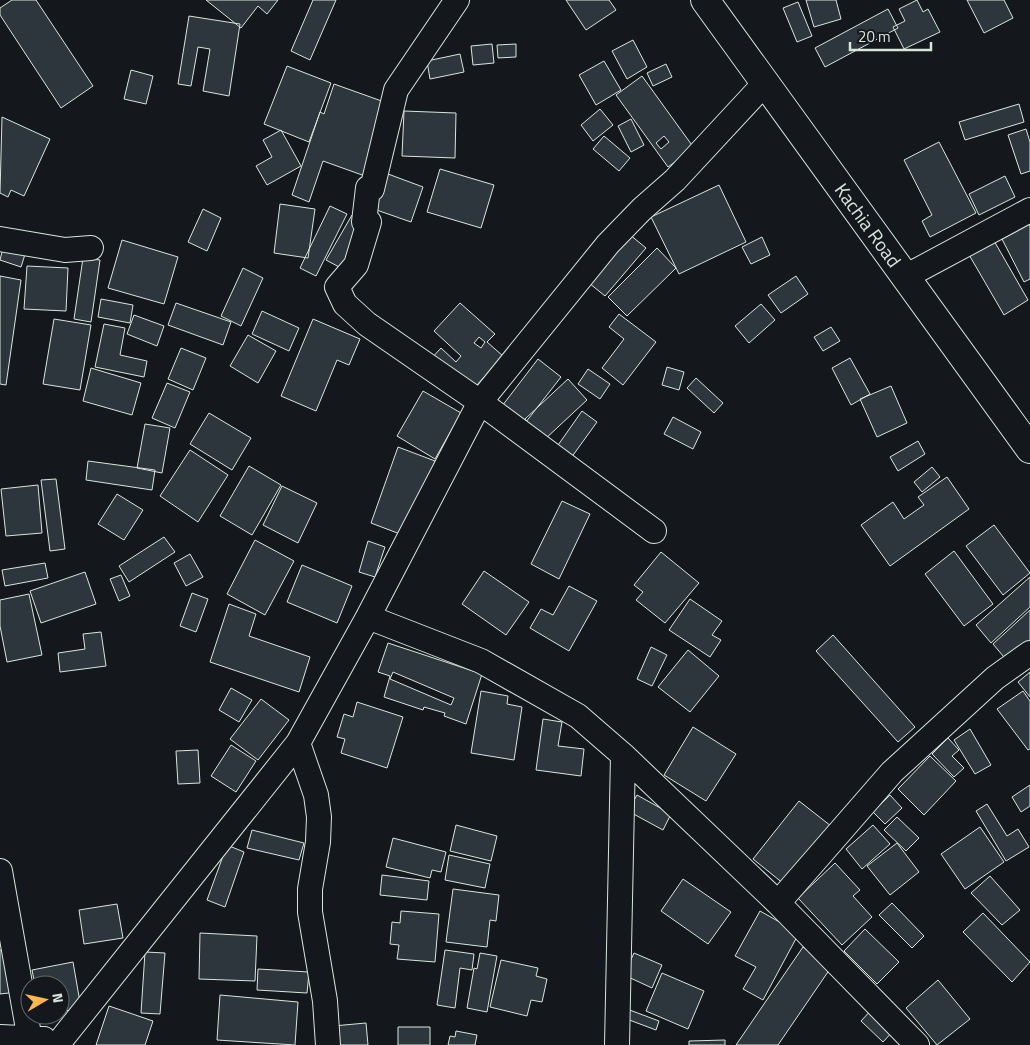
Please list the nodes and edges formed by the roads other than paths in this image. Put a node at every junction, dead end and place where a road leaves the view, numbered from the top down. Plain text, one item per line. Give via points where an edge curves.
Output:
1 (457, 0) edge
2 (705, 0) edge
3 (765, 83) junction
4 (1030, 210) edge
5 (0, 239) edge
6 (90, 248) dead end
7 (905, 277) junction
8 (480, 402) junction
9 (1030, 449) edge
10 (654, 531) dead end
11 (368, 617) junction
12 (1030, 653) edge
13 (298, 743) junction
14 (623, 755) junction
15 (0, 872) edge
16 (778, 904) junction
17 (0, 1037) edge
18 (30, 1040) junction
19 (60, 1042) edge
20 (328, 1045) edge
21 (617, 1045) edge
22 (917, 1045) edge

1 - 8 street via 396,90 372,188 368,188 364,222 368,222 356,265 337,286 345,304 366,324
2 - 3 highway, Kachia Road
3 - 7 highway, Kachia Road
3 - 8 street via 675,180 608,244
4 - 7 street
5 - 6 street via 64,250
7 - 9 highway, Kachia Road
8 - 10 street
8 - 11 street
11 - 13 street
11 - 14 street via 481,661 578,716
12 - 16 street via 995,678 892,772
13 - 19 street
13 - 20 street via 316,795 319,817 310,912 326,1001
14 - 16 street
14 - 21 street
15 - 18 street
16 - 22 street
17 - 18 street
18 - 19 street

